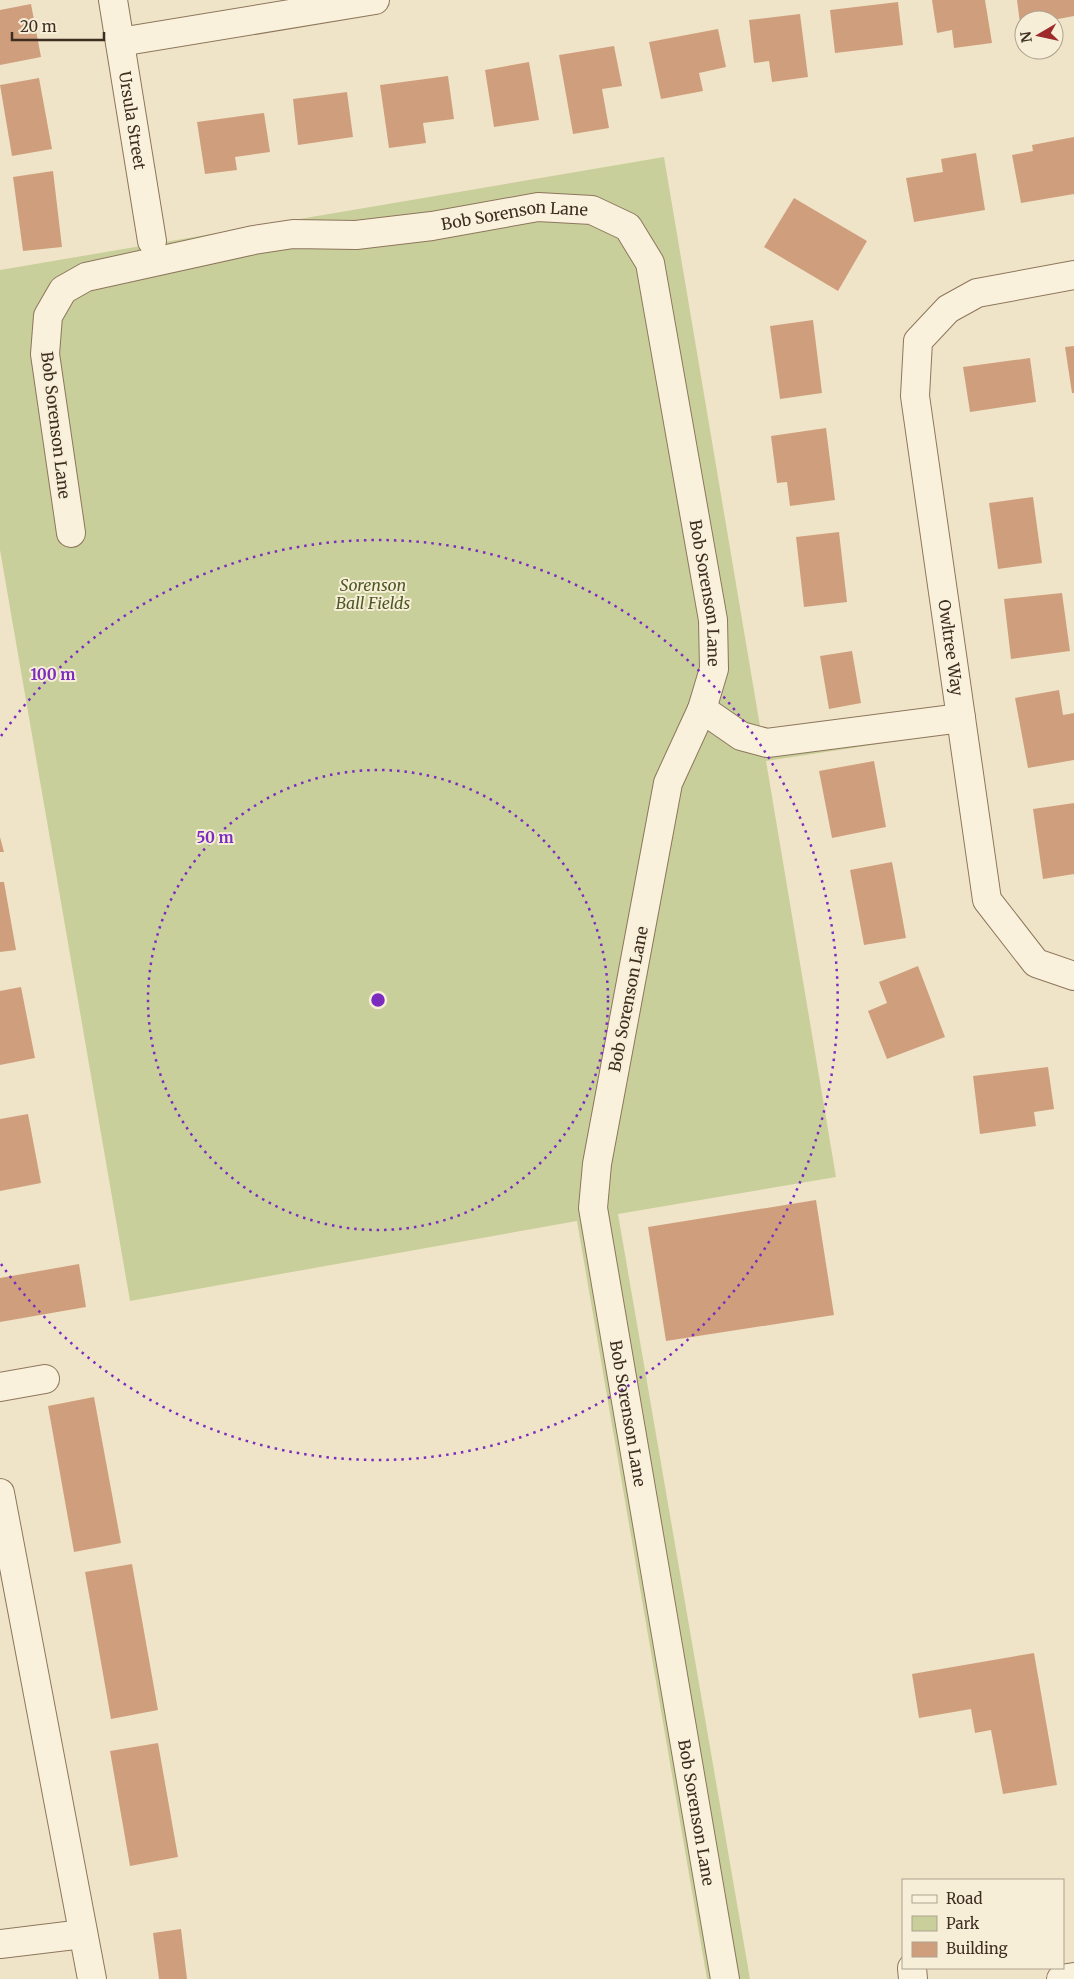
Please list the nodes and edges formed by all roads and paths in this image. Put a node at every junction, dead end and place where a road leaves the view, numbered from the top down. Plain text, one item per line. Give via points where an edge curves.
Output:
1 (113, 0) edge
2 (375, 0) edge
3 (120, 42) junction
4 (152, 241) dead end
5 (1074, 275) edge
6 (71, 533) dead end
7 (702, 709) junction
8 (961, 718) junction
9 (1074, 976) edge
10 (45, 1379) dead end
11 (0, 1387) edge
12 (0, 1493) edge
13 (83, 1934) junction
14 (0, 1944) edge
15 (1074, 1977) edge
16 (92, 1979) edge
17 (725, 1979) edge
18 (1061, 1979) edge

1 - 3 street, Ursula Street
2 - 3 street
3 - 4 street, Ursula Street
5 - 8 street, Owltree Way via 977,293 948,309 918,341 915,396
6 - 7 street, Bob Sorenson Lane via 45,354 48,316 63,290 86,277 293,234 356,235 432,226 538,207 592,210 628,227 650,263 713,620 714,669
7 - 8 street via 741,736 767,742
7 - 17 street, Bob Sorenson Lane via 668,783 596,1164 593,1208
8 - 9 street, Owltree Way via 987,900 1036,963
10 - 11 street
12 - 13 street
13 - 14 street
13 - 16 street
15 - 18 street

